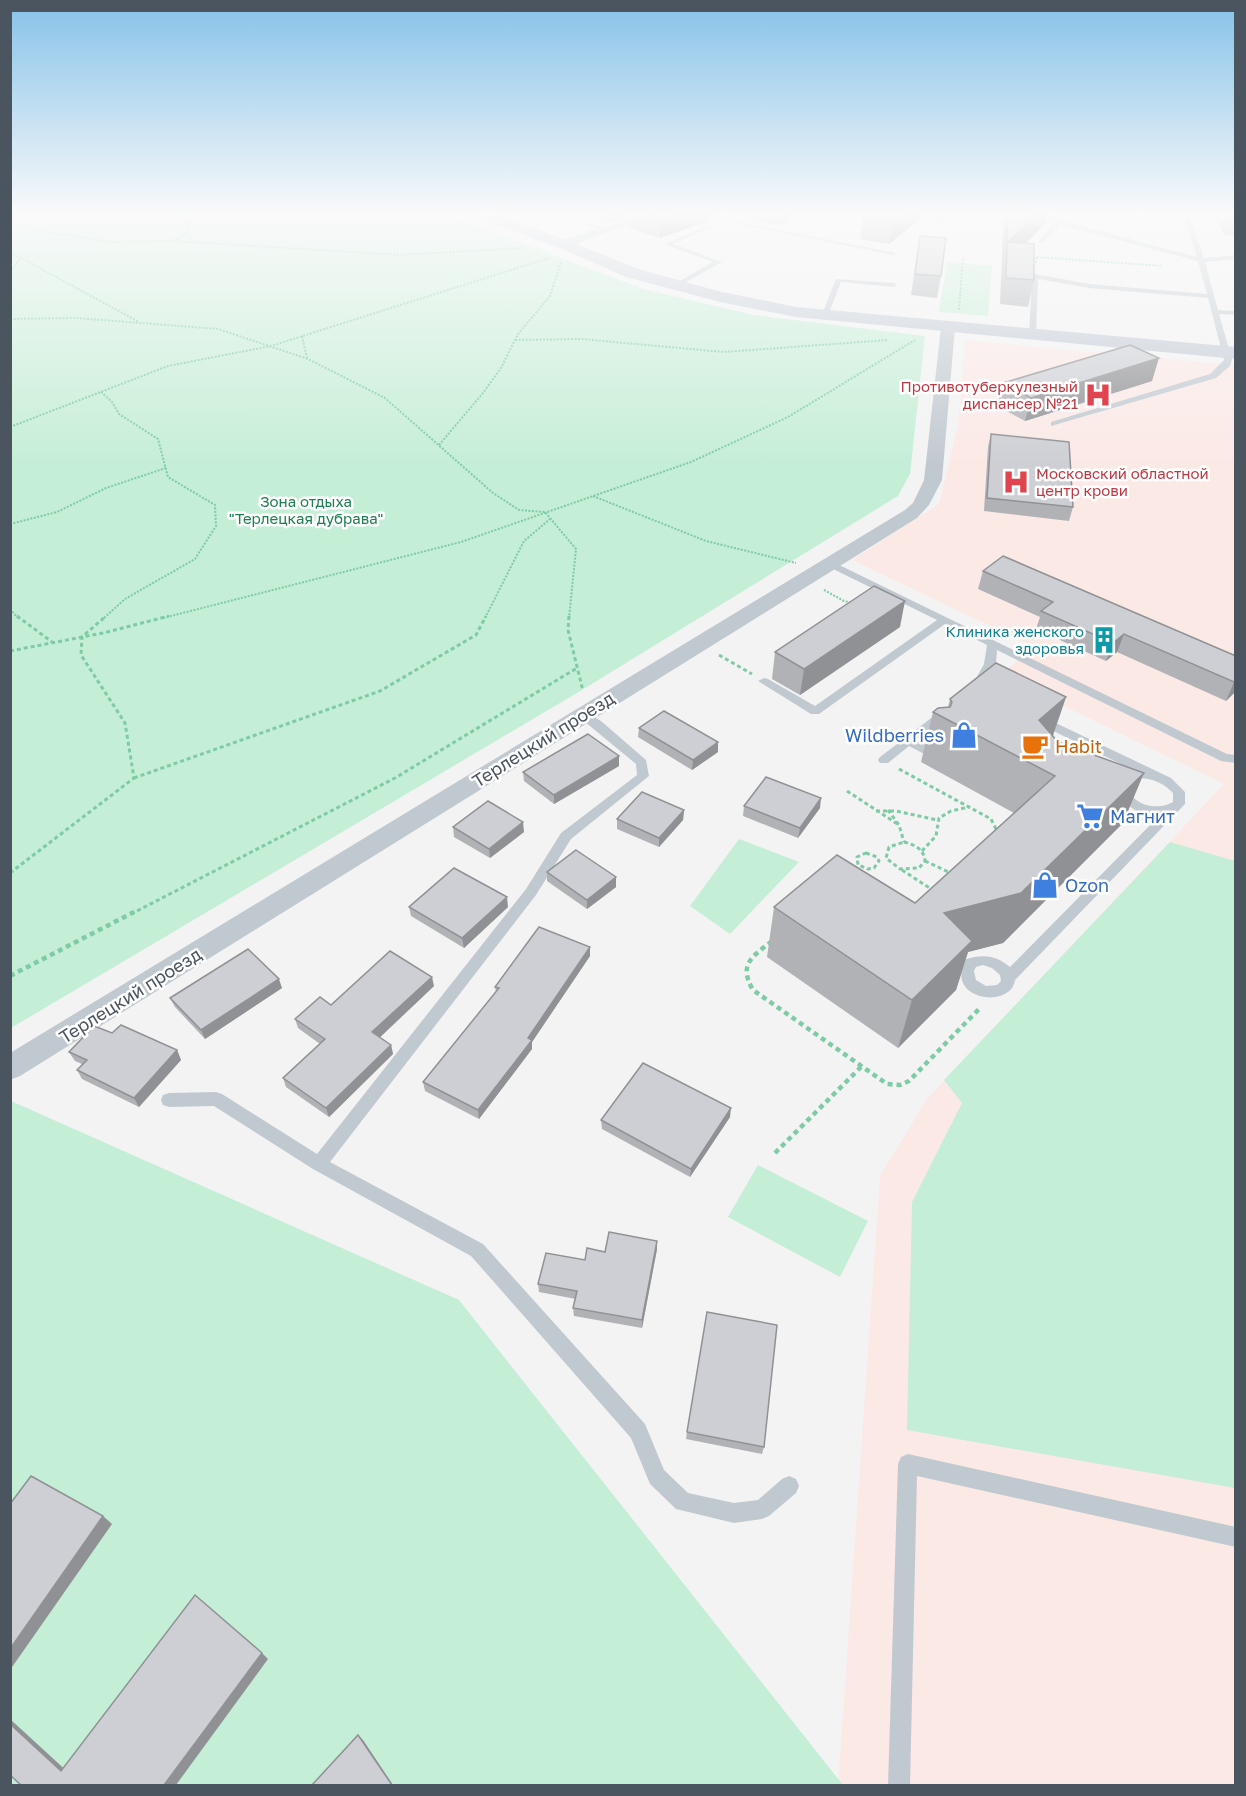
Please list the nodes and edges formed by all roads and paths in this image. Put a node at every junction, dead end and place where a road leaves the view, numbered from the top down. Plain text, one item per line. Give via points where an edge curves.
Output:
1 (94, 298) edge
2 (422, 298) edge
3 (549, 298) edge
4 (723, 298) edge
5 (830, 298) edge
6 (957, 298) edge
7 (1034, 298) edge
8 (1212, 298) edge
9 (1216, 312) junction
10 (1236, 313) edge
11 (824, 315) junction
12 (10, 319) edge
13 (141, 323) junction
14 (953, 323) junction
15 (1032, 334) junction
16 (302, 336) junction
17 (907, 339) dead end
18 (515, 340) junction
19 (895, 340) dead end
20 (271, 346) junction
21 (1231, 352) edge
22 (308, 358) junction
23 (101, 392) junction
24 (1054, 424) edge
25 (10, 427) edge
26 (439, 445) junction
27 (166, 468) junction
28 (593, 496) junction
29 (545, 512) junction
30 (550, 519) junction
31 (10, 524) edge
32 (831, 564) junction
33 (800, 565) dead end
34 (816, 586) dead end
35 (855, 603) edge
36 (10, 609) edge
37 (945, 619) junction
38 (82, 637) junction
39 (53, 643) junction
40 (698, 643) junction
41 (993, 643) junction
42 (10, 651) edge
43 (577, 668) junction
44 (764, 681) joint
45 (976, 691) edge
46 (954, 705) edge
47 (593, 709) junction
48 (1024, 712) edge
49 (908, 741) junction
50 (932, 753) dead end
51 (1236, 759) edge
52 (884, 760) dead end
53 (907, 773) dead end
54 (1150, 774) junction
55 (134, 778) junction
56 (847, 791) dead end
57 (969, 807) junction
58 (1174, 808) junction
59 (888, 810) junction
60 (876, 811) junction
61 (937, 820) junction
62 (900, 825) junction
63 (994, 837) edge
64 (904, 842) junction
65 (922, 851) junction
66 (879, 861) junction
67 (925, 861) junction
68 (889, 862) junction
69 (962, 866) edge
70 (868, 869) junction
71 (900, 869) junction
72 (10, 873) edge
73 (954, 874) junction
74 (868, 879) edge
75 (947, 880) edge
76 (941, 886) edge
77 (934, 892) junction
78 (927, 898) edge
79 (773, 940) dead end
80 (10, 976) edge
81 (1008, 978) junction
82 (996, 992) junction
83 (861, 1067) junction
84 (10, 1068) edge
85 (169, 1100) dead end
86 (775, 1153) dead end
87 (319, 1164) junction
88 (789, 1486) dead end
89 (1236, 1537) edge
90 (899, 1785) edge

1 - 13 path
2 - 16 path
3 - 18 path
4 - 11 street
5 - 11 lane
6 - 14 path
7 - 15 lane
8 - 9 lane
9 - 10 lane
9 - 21 lane
11 - 14 street
12 - 13 path via 76,318
13 - 20 path via 218,329
14 - 15 street
14 - 32 street, Терлецкий проезд via 933,480 926,496 911,514
15 - 21 street
16 - 20 path
16 - 22 path
17 - 28 path via 918,338 788,417 691,462
18 - 19 path via 581,339 724,352
18 - 26 path via 483,393
20 - 22 path
20 - 23 path via 168,366
21 - 24 lane via 1227,364 1214,375
22 - 26 path via 385,399
23 - 25 path
23 - 27 path via 119,414 158,439
26 - 29 path via 519,510
27 - 31 path via 106,488 57,512
27 - 38 path via 168,477 215,505 216,526 195,559 125,599
28 - 29 path
28 - 33 path via 706,541
29 - 30 path
29 - 38 path via 461,542
30 - 43 path via 576,549 568,630
30 - 55 path via 524,541 476,635 380,691
32 - 37 lane
32 - 40 street, Терлецкий проезд
34 - 35 path
36 - 39 path
37 - 41 lane
37 - 44 lane via 815,711
38 - 39 path
38 - 55 path via 81,655 125,723
39 - 42 path
40 - 44 path
40 - 47 street, Терлецкий проезд
41 - 45 lane via 987,672
41 - 51 lane via 1225,758
43 - 47 path via 582,690
43 - 80 path via 395,778
46 - 49 lane
47 - 84 street, Терлецкий проезд
47 - 87 lane via 597,724 642,763 643,776 566,836 531,892
48 - 54 lane
49 - 50 lane
49 - 52 lane
53 - 57 path
54 - 58 lane via 1168,781 1179,792 1179,804
54 - 58 lane via 1124,779 1127,799 1145,809
55 - 72 path
56 - 60 path
57 - 61 path via 948,812
57 - 63 path via 995,824
58 - 81 lane
59 - 60 path
59 - 61 path
59 - 62 path
60 - 62 path
61 - 65 path via 936,836
62 - 64 path
64 - 65 path
64 - 68 path via 889,847
65 - 67 path
66 - 68 path
66 - 70 path via 878,866
66 - 70 path via 866,853 857,857 858,865
67 - 71 path via 919,868
67 - 73 path
68 - 71 path
69 - 73 path
70 - 74 path
71 - 77 path
73 - 75 path
76 - 77 path
77 - 78 path
79 - 83 path via 748,961 747,982
81 - 82 lane via 1006,987
81 - 82 lane via 1003,968 991,961 977,961 967,967 970,983 981,991
82 - 83 path via 909,1081 887,1084
83 - 86 path
85 - 87 lane via 216,1099
87 - 88 lane via 477,1250 638,1431 657,1477 682,1502 734,1513 762,1509
89 - 90 lane via 908,1464

